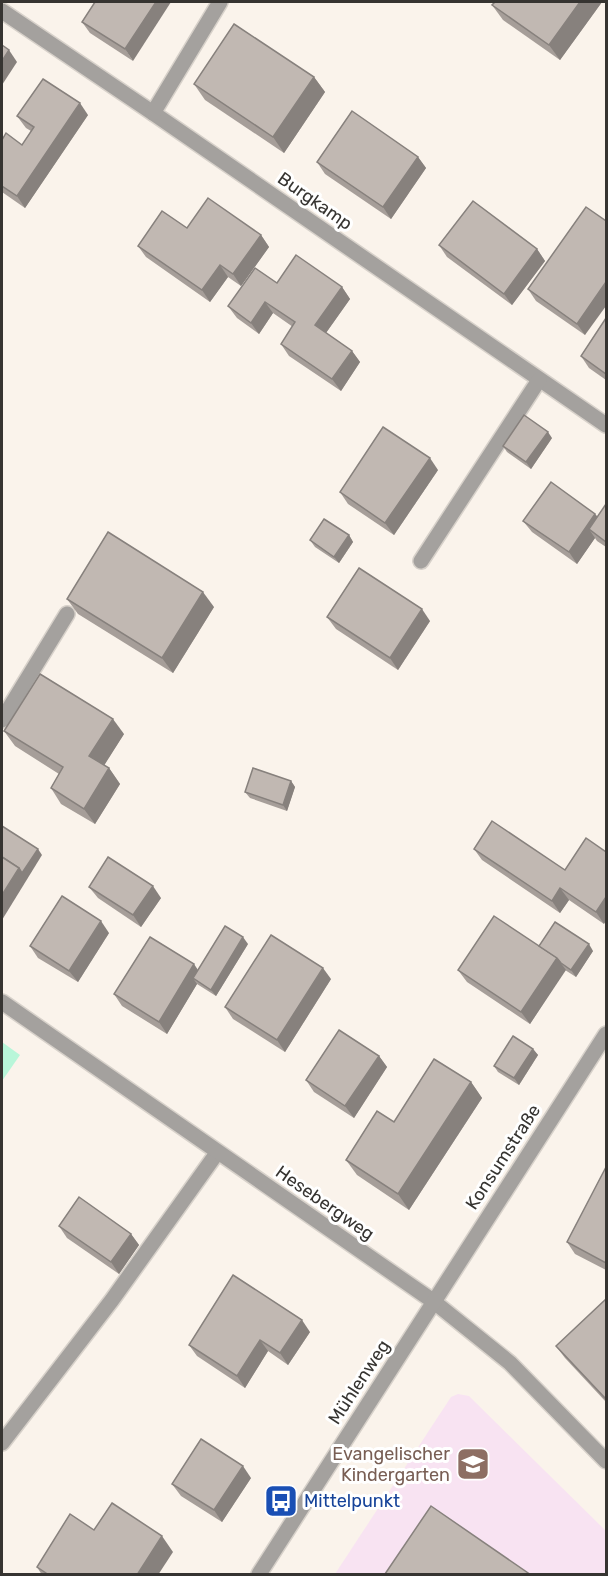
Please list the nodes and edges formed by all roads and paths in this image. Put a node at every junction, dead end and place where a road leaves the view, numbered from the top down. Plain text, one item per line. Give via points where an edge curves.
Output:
1 (220, 2) edge
2 (2, 11) edge
3 (153, 112) junction
4 (539, 380) junction
5 (606, 425) edge
6 (421, 561) dead end
7 (68, 614) edge
8 (2, 720) edge
9 (2, 1002) edge
10 (606, 1034) edge
11 (217, 1153) junction
12 (433, 1301) junction
13 (2, 1443) edge
14 (606, 1458) edge
15 (259, 1575) edge

1 - 3 street
2 - 3 street, Burgkamp
3 - 4 street, Burgkamp
4 - 5 street, Burgkamp
4 - 6 street
7 - 8 street
9 - 11 street, Hesebergweg
10 - 12 street, Konsumstraße
11 - 12 street, Hesebergweg
11 - 13 street via 112,1300
12 - 14 street, Hesebergweg via 510,1363
12 - 15 street, Mühlenweg

